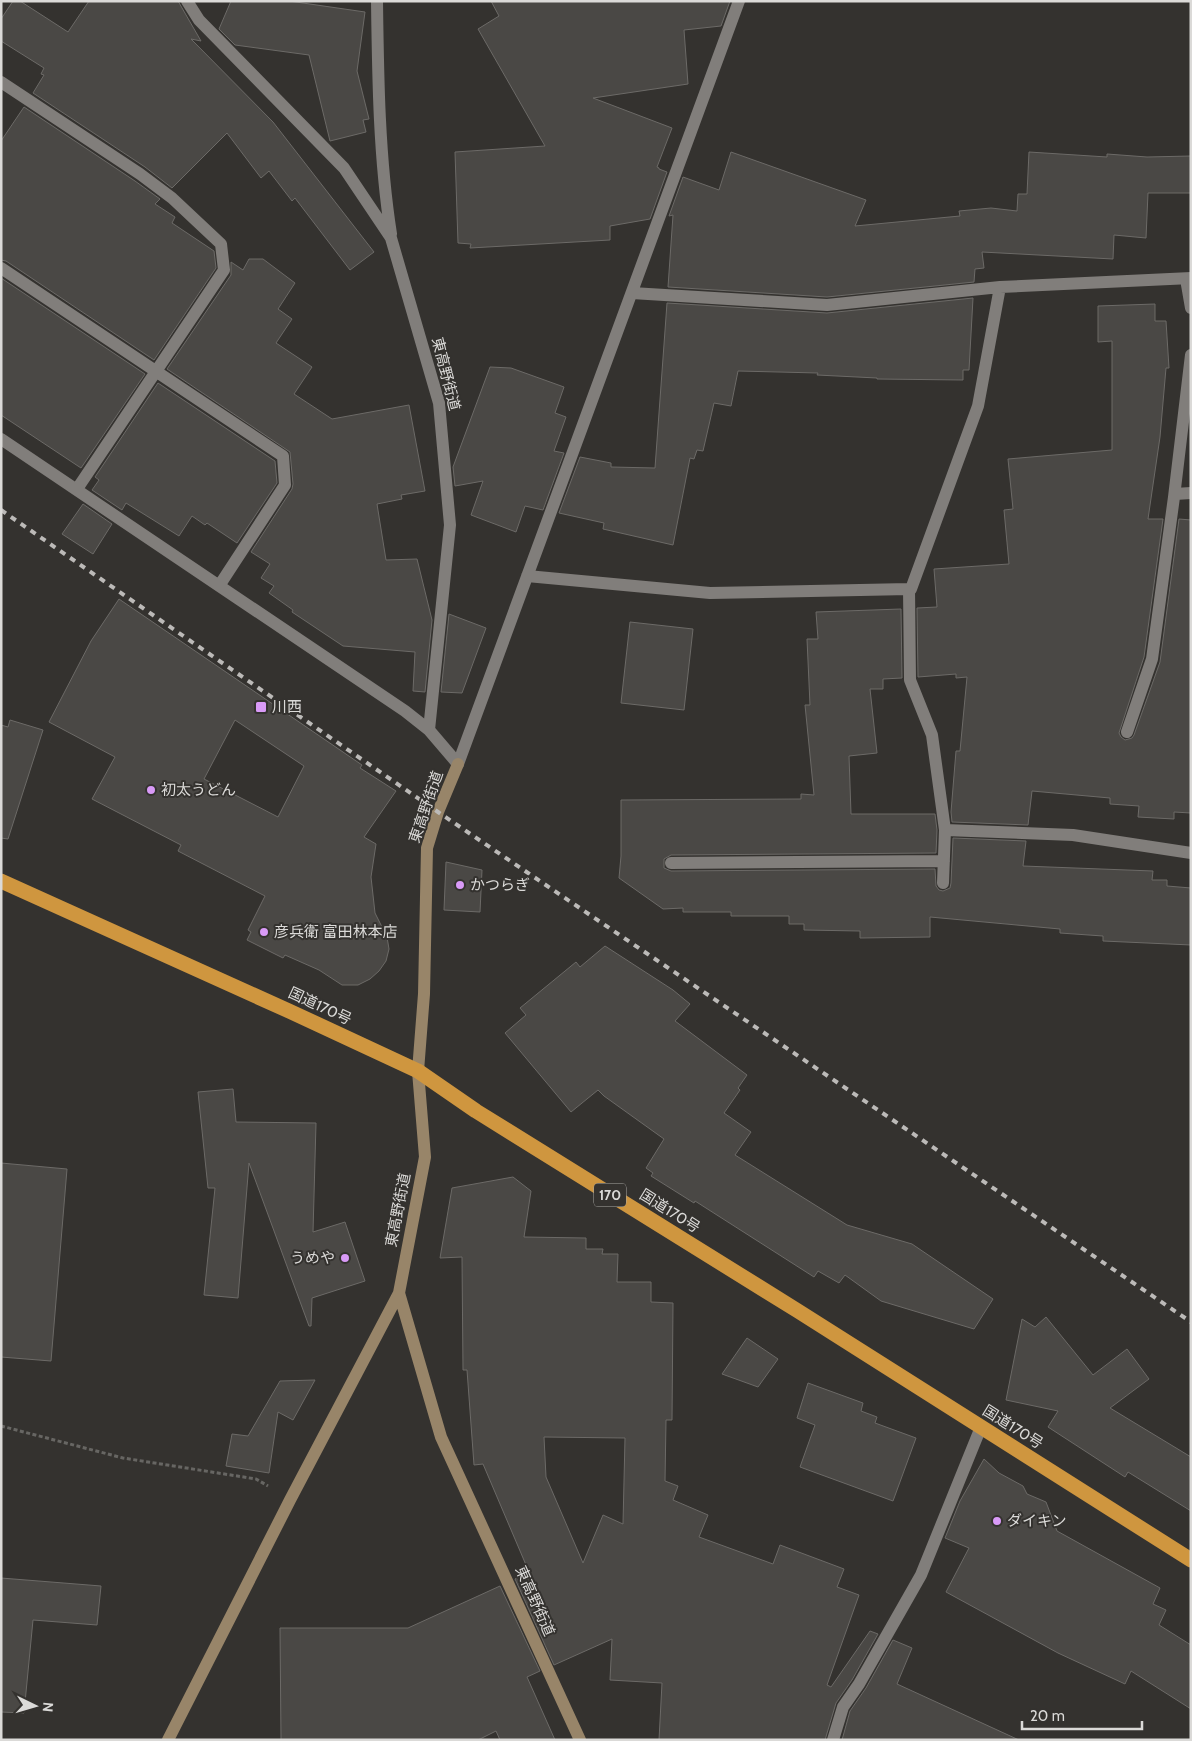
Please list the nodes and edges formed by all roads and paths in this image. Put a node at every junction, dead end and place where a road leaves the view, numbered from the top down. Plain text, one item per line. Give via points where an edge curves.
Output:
1 (187, 1) edge
2 (377, 1) edge
3 (739, 1) edge
4 (1, 82) edge
5 (391, 238) junction
6 (1, 268) edge
7 (1188, 278) edge
8 (1000, 287) junction
9 (632, 293) junction
10 (1191, 308) edge
11 (1191, 355) edge
12 (156, 371) junction
13 (1, 439) edge
14 (77, 490) junction
15 (1191, 493) edge
16 (1175, 494) junction
17 (527, 576) junction
18 (220, 586) junction
19 (909, 589) junction
20 (430, 730) junction
21 (1127, 732) dead end
22 (458, 764) junction
23 (945, 830) junction
24 (1191, 853) edge
25 (944, 861) junction
26 (671, 863) dead end
27 (1, 882) edge
28 (943, 883) dead end
29 (418, 1071) junction
30 (399, 1293) junction
31 (1, 1426) edge
32 (981, 1427) junction
33 (290, 1500) junction
34 (1191, 1560) edge
35 (168, 1740) edge
36 (580, 1740) edge
37 (833, 1740) edge

1 - 5 street, 東高野街道 via 199,20 344,168
2 - 5 street via 385,197
3 - 9 street
4 - 12 street via 140,174 172,198 221,244 224,270
5 - 20 street, 東高野街道 via 440,403 450,525
6 - 12 street
7 - 8 street
7 - 10 street
8 - 9 street via 827,305
8 - 19 street via 978,406
9 - 17 street
11 - 16 street
12 - 14 street
12 - 18 street via 283,456 285,485
13 - 14 street
14 - 18 street
15 - 16 street
16 - 21 street via 1152,659
17 - 19 street via 710,593
17 - 22 street
18 - 20 street
19 - 23 street via 910,680 932,735
20 - 22 street, 東高野街道
22 - 29 street, 東高野街道 via 427,848 424,994
23 - 24 street via 1073,835
23 - 25 street
25 - 26 street
25 - 28 street
27 - 29 highway, 国道170号 / 170
29 - 30 street, 東高野街道 via 425,1157
29 - 32 highway, 国道170号 / 170 via 484,1116
30 - 33 street
30 - 36 street, 東高野街道 via 441,1437
31 - 33 path via 122,1458 256,1479
32 - 34 highway, 国道170号 / 170
32 - 37 street via 921,1575 843,1707
33 - 35 street

